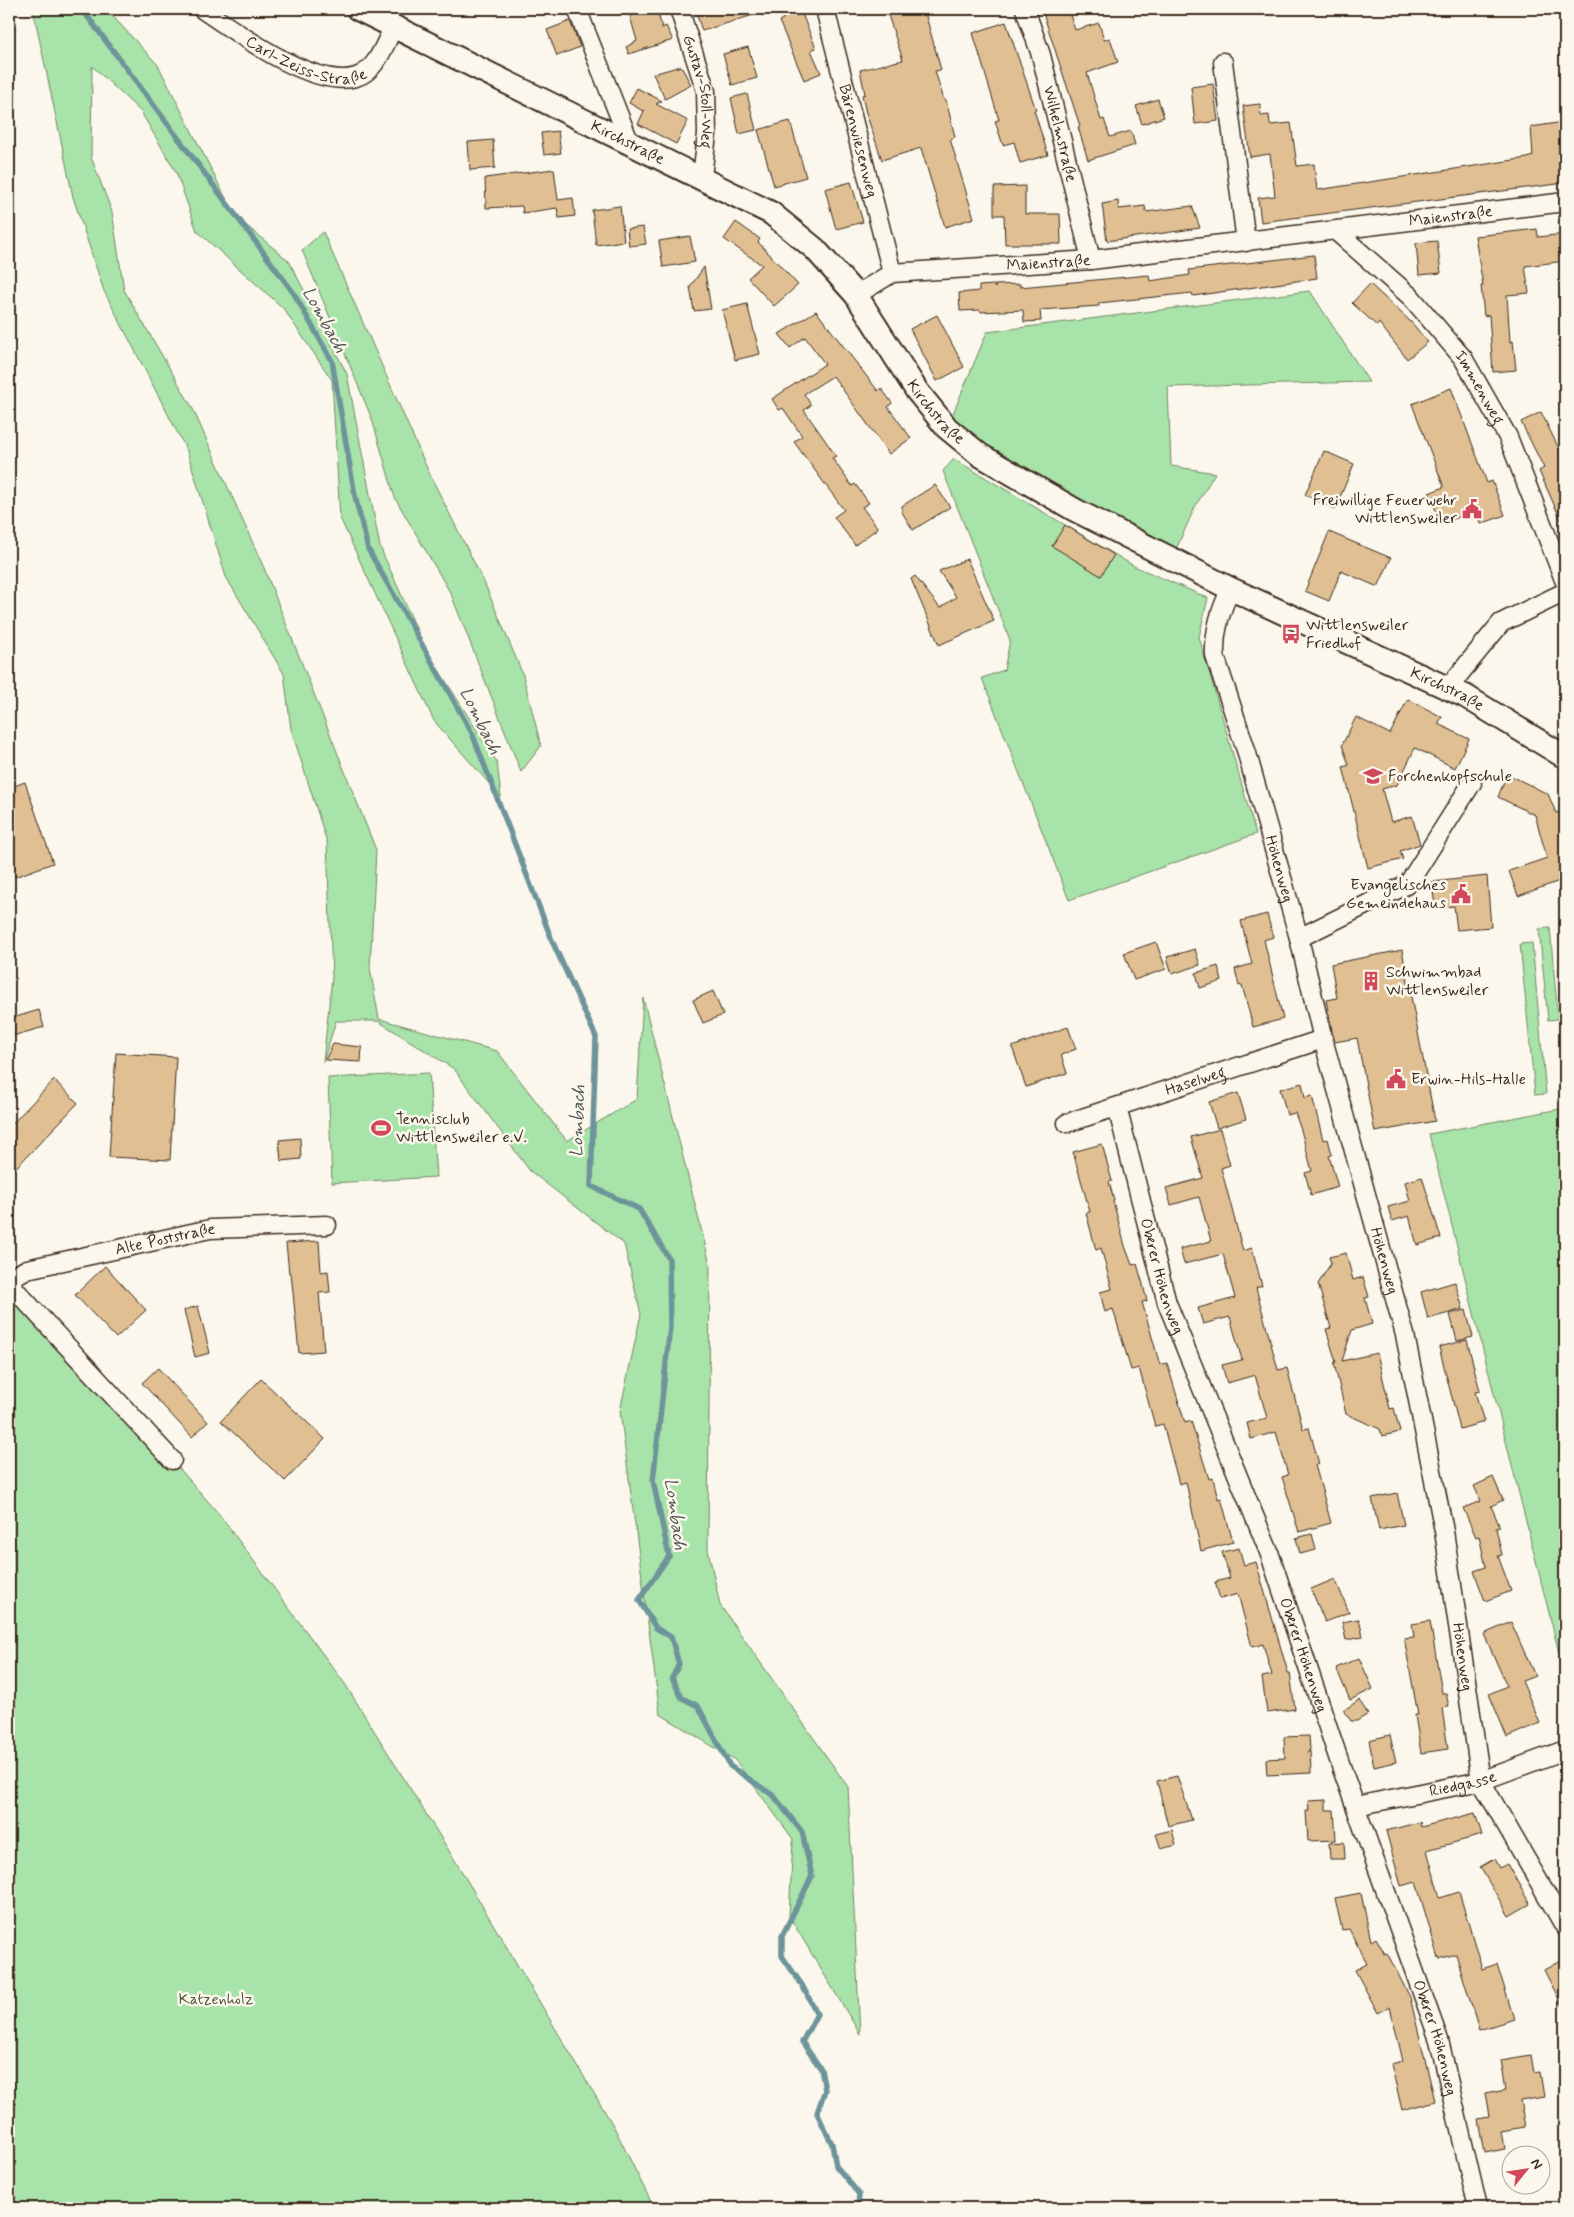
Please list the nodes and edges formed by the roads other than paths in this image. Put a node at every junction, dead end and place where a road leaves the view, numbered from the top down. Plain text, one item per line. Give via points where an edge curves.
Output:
1 (202, 9) edge
2 (358, 9) edge
3 (577, 9) edge
4 (679, 9) edge
5 (825, 9) edge
6 (1025, 9) edge
7 (394, 26) junction
8 (1223, 62) dead end
9 (629, 141) junction
10 (702, 177) junction
11 (1565, 202) edge
12 (1336, 231) junction
13 (1246, 242) junction
14 (1091, 260) junction
15 (892, 273) junction
16 (856, 295) junction
17 (1565, 582) edge
18 (1231, 588) junction
19 (1565, 592) edge
20 (1448, 688) junction
21 (1565, 757) edge
22 (1472, 783) dead end
23 (1299, 938) junction
24 (1323, 1039) junction
25 (1116, 1107) junction
26 (1067, 1123) dead end
27 (328, 1224) dead end
28 (9, 1279) edge
29 (9, 1284) edge
30 (172, 1460) dead end
31 (1565, 1750) edge
32 (1481, 1782) junction
33 (1356, 1806) junction
34 (1565, 1927) edge
35 (1478, 2208) edge

1 - 7 street, Carl-Zeiss-Straße via 269,55 333,80 357,77 376,62
2 - 7 street, Kirchstraße
3 - 9 street
4 - 10 street, Gustav-Stoll-Weg via 706,91 707,134
5 - 15 street, Bärenwiesenweg
6 - 14 street, Wilhelmstraße via 1041,55
7 - 9 street, Kirchstraße
8 - 13 street
9 - 10 street, Kirchstraße
10 - 16 street, Kirchstraße via 771,213 816,249
11 - 12 street, Maienstraße
12 - 13 street, Maienstraße
12 - 17 street, Immenweg via 1411,297 1463,358 1508,437
13 - 14 street, Maienstraße
14 - 15 street, Maienstraße
15 - 16 street, Maienstraße
16 - 18 street, Kirchstraße via 917,391 947,428 980,455 1075,510
18 - 20 street, Kirchstraße
18 - 23 street, Höhenweg via 1220,610 1214,640 1215,656 1246,750
19 - 20 street via 1501,623
20 - 21 street, Kirchstraße via 1548,744
22 - 23 street via 1408,884
23 - 24 street, Höhenweg
24 - 25 street, Haselweg
24 - 32 street, Höhenweg via 1405,1335 1444,1531
25 - 26 street, Haselweg
25 - 33 street, Oberer Höhenweg via 1167,1303 1269,1552
27 - 28 street, Alte Poststraße via 210,1229 27,1268
29 - 30 street
31 - 32 street, Riedgasse
32 - 33 street, Riedgasse
32 - 34 street, Höhenweg
33 - 35 street, Oberer Höhenweg via 1439,2040

